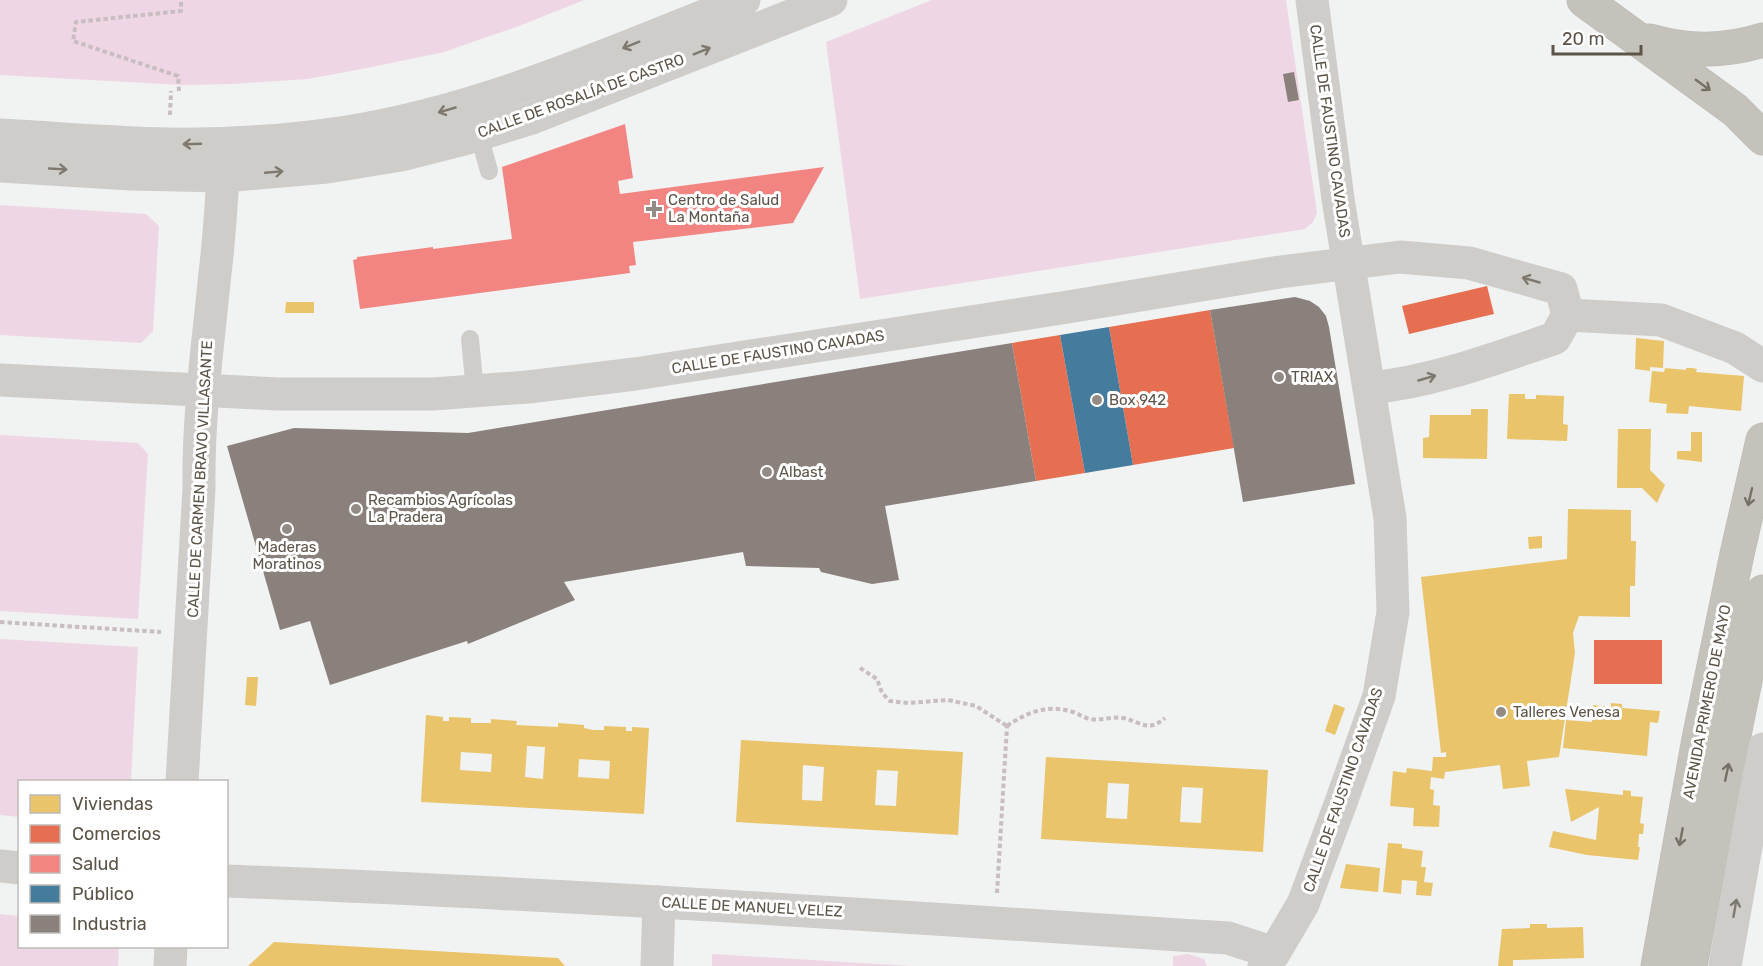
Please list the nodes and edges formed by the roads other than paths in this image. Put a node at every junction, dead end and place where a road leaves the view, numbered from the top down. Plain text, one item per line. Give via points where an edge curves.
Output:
1 (744, 0) edge
2 (831, 0) edge
3 (1312, 0) edge
4 (1584, 0) edge
5 (1639, 38) junction
6 (1763, 40) edge
7 (0, 135) edge
8 (479, 135) junction
9 (1763, 138) edge
10 (0, 166) edge
11 (489, 171) dead end
12 (223, 177) junction
13 (1348, 263) junction
14 (1568, 315) junction
15 (470, 339) dead end
16 (1763, 366) edge
17 (0, 380) edge
18 (1370, 388) junction
19 (203, 390) junction
20 (475, 391) junction
21 (1763, 440) edge
22 (1763, 592) edge
23 (1763, 749) edge
24 (182, 780) edge
25 (0, 866) edge
26 (18, 868) edge
27 (228, 881) edge
28 (659, 902) junction
29 (171, 948) edge
30 (1269, 959) edge
31 (1658, 960) edge
32 (1692, 962) edge
33 (170, 966) edge
34 (657, 966) edge
35 (1725, 966) edge

1 -> 7 street, CALLE DE ROSALÍA DE CASTRO via 494,96 366,129 279,140 169,144
8 -> 2 street, CALLE DE ROSALÍA DE CASTRO via 573,103
3 - 13 street, CALLE DE FAUSTINO CAVADAS
4 - 5 highway
5 - 6 highway via 1701,50 1723,50
5 -> 9 highway via 1736,110
8 - 11 lane
12 -> 8 street, CALLE DE ROSALÍA DE CASTRO via 370,160
10 -> 12 street, CALLE DE ROSALÍA DE CASTRO
12 - 19 street, CALLE DE CARMEN BRAVO VILLASANTE
14 -> 13 street, CALLE DE FAUSTINO CAVADAS via 1562,289 1469,263 1400,257
13 - 18 street, CALLE DE FAUSTINO CAVADAS
13 - 20 street, CALLE DE FAUSTINO CAVADAS via 647,372
14 - 16 street via 1661,320 1735,348
18 -> 14 street via 1402,385 1556,338
15 - 20 lane
17 - 19 street, CALLE DE FAUSTINO CAVADAS
18 - 30 street, CALLE DE FAUSTINO CAVADAS via 1390,518 1393,612 1379,696 1303,904
19 - 20 street, CALLE DE FAUSTINO CAVADAS via 301,394
19 - 24 street, CALLE DE CARMEN BRAVO VILLASANTE
21 -> 31 highway, AVENIDA PRIMERO DE MAYO via 1699,739
32 -> 22 highway
35 -> 23 street
25 - 26 street
27 - 28 street, CALLE DE MANUEL VELEZ
28 - 30 street, CALLE DE MANUEL VELEZ via 1228,938
28 - 34 street
29 - 33 street

